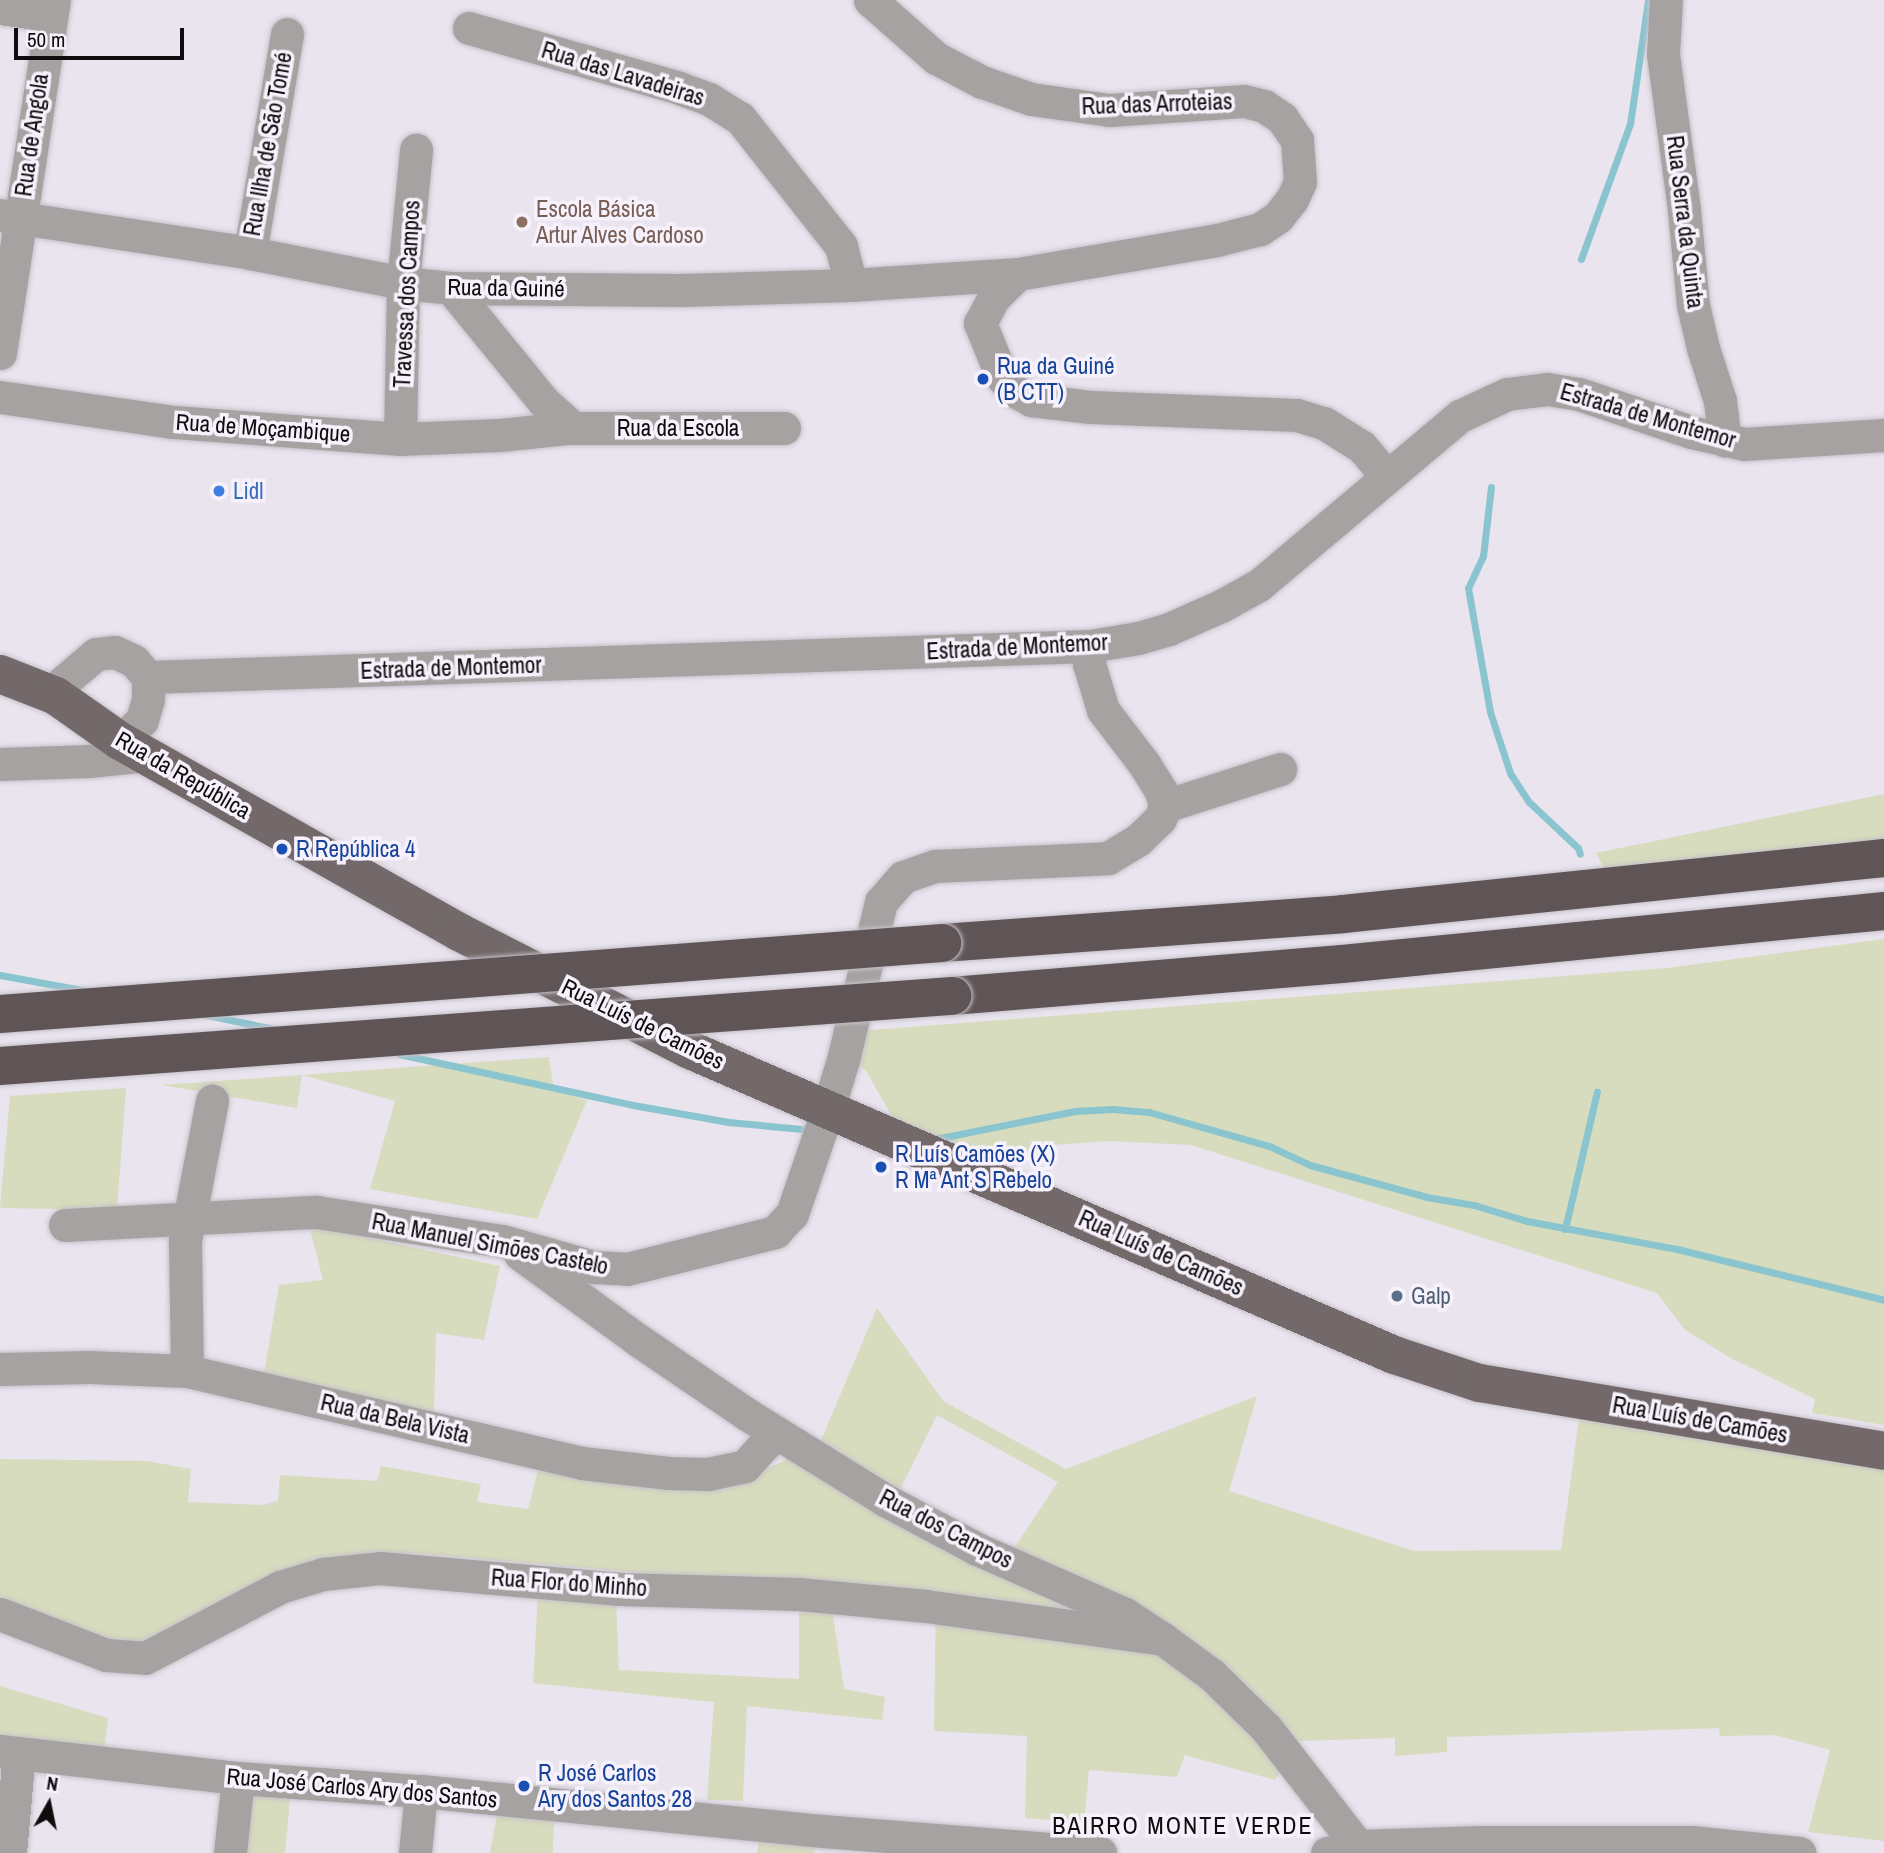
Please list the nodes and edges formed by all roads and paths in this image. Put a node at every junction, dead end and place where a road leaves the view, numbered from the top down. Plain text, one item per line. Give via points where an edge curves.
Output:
1 (870, 0) edge
2 (1666, 0) edge
3 (0, 8) edge
4 (52, 8) edge
5 (470, 27) dead end
6 (287, 34) dead end
7 (416, 150) dead end
8 (10, 217) edge
9 (250, 253) junction
10 (1018, 274) junction
11 (936, 280) junction
12 (403, 283) junction
13 (851, 285) junction
14 (451, 288) junction
15 (525, 290) junction
16 (980, 323) junction
17 (487, 330) junction
18 (0, 353) edge
19 (0, 397) edge
20 (543, 401) junction
21 (573, 428) junction
22 (784, 428) dead end
23 (527, 430) junction
24 (1884, 435) edge
25 (400, 439) junction
26 (1725, 441) junction
27 (1386, 477) junction
28 (1090, 646) junction
29 (0, 674) edge
30 (148, 677) junction
31 (56, 696) junction
32 (134, 748) junction
33 (0, 764) edge
34 (1280, 769) dead end
35 (1165, 806) junction
36 (1884, 858) edge
37 (366, 879) joint
38 (1884, 911) edge
39 (0, 1014) edge
40 (0, 1066) edge
41 (212, 1101) dead end
42 (828, 1109) junction
43 (189, 1218) junction
44 (65, 1225) dead end
45 (502, 1241) junction
46 (0, 1369) edge
47 (187, 1371) junction
48 (775, 1433) junction
49 (1884, 1451) edge
50 (0, 1614) edge
51 (1163, 1639) junction
52 (9, 1752) edge
53 (238, 1778) junction
54 (421, 1791) junction
55 (1342, 1849) edge
56 (10, 1853) edge
57 (230, 1853) edge
58 (415, 1853) edge
59 (1100, 1853) edge
60 (1799, 1853) edge

1 - 10 street, Rua das Arroteias via 936,58 982,82 1031,99 1110,110 1244,101 1264,106 1282,118 1297,140 1300,182 1278,217 1261,229
2 - 26 street, Rua Serra da Quinta via 1662,54 1693,304 1720,401
3 - 4 street
4 - 8 street, Rua de Angola
5 - 13 street, Rua das Lavadeiras via 679,88 740,118 841,246
6 - 9 street, Rua Ilha de São Tomé
7 - 12 street, Travessa dos Campos
8 - 9 street, Rua da Guiné
8 - 18 street, Rua de Angola
9 - 12 street, Rua da Guiné
10 - 11 street, Rua da Guiné
10 - 16 street via 994,297
11 - 13 street, Rua da Guiné
11 - 16 street
12 - 14 street, Rua da Guiné
12 - 25 street, Travessa dos Campos
13 - 15 street, Rua da Guiné
14 - 15 street, Rua da Guiné
14 - 17 street
15 - 17 street
16 - 27 street via 1002,377 1031,400 1091,407 1297,415 1324,423 1362,447
17 - 20 street
19 - 25 street, Rua de Moçambique via 174,422
20 - 21 street
20 - 23 street
21 - 22 street, Rua da Escola
21 - 23 street, Rua da Escola
23 - 25 street, Rua de Moçambique
24 - 26 street, Estrada de Montemor via 1744,444
26 - 27 street, Estrada de Montemor via 1547,388 1507,394 1460,416
27 - 28 street, Estrada de Montemor via 1258,585 1222,606 1159,632
28 - 30 street, Estrada de Montemor
28 - 35 street via 1089,664 1102,710 1145,765
29 - 31 main road, Rua da República
30 - 31 street via 134,661 115,652 96,654 63,682
30 - 32 street via 148,699
31 - 32 main road, Rua da República
32 - 33 street via 89,761
32 - 37 main road, Rua da República
34 - 35 street
35 - 42 street, Rua Manuel Simões Castelo via 1160,819 1138,840 1108,858 935,866 903,877 881,902
36 - 39 highway, bridge via 1343,914
37 - 42 main road, Rua Luís de Camões via 690,1050
38 - 40 highway, bridge via 1342,964
41 - 43 street
42 - 45 street, Rua Manuel Simões Castelo via 792,1214 775,1231 627,1269 594,1267
42 - 49 main road, Rua Luís de Camões via 1394,1355 1467,1379
43 - 44 street, Rua Manuel Simões Castelo
43 - 45 street, Rua Manuel Simões Castelo via 317,1212
43 - 47 street via 185,1241
45 - 48 street, Rua dos Campos
46 - 47 street, Rua da Bela Vista
47 - 48 street, Rua da Bela Vista via 582,1463 708,1474 745,1466
48 - 51 street, Rua dos Campos via 977,1549 1125,1614
50 - 51 street, Rua Flor do Minho via 93,1651 145,1658 280,1587 323,1574 380,1568 620,1589 799,1594 926,1606
51 - 55 street, Rua dos Campos via 1212,1675 1266,1728
52 - 53 street, Rua José Carlos Ary dos Santos
52 - 56 street
53 - 54 street, Rua José Carlos Ary dos Santos
53 - 57 street
54 - 58 street
54 - 59 street, Rua José Carlos Ary dos Santos
55 - 60 street via 1691,1843

